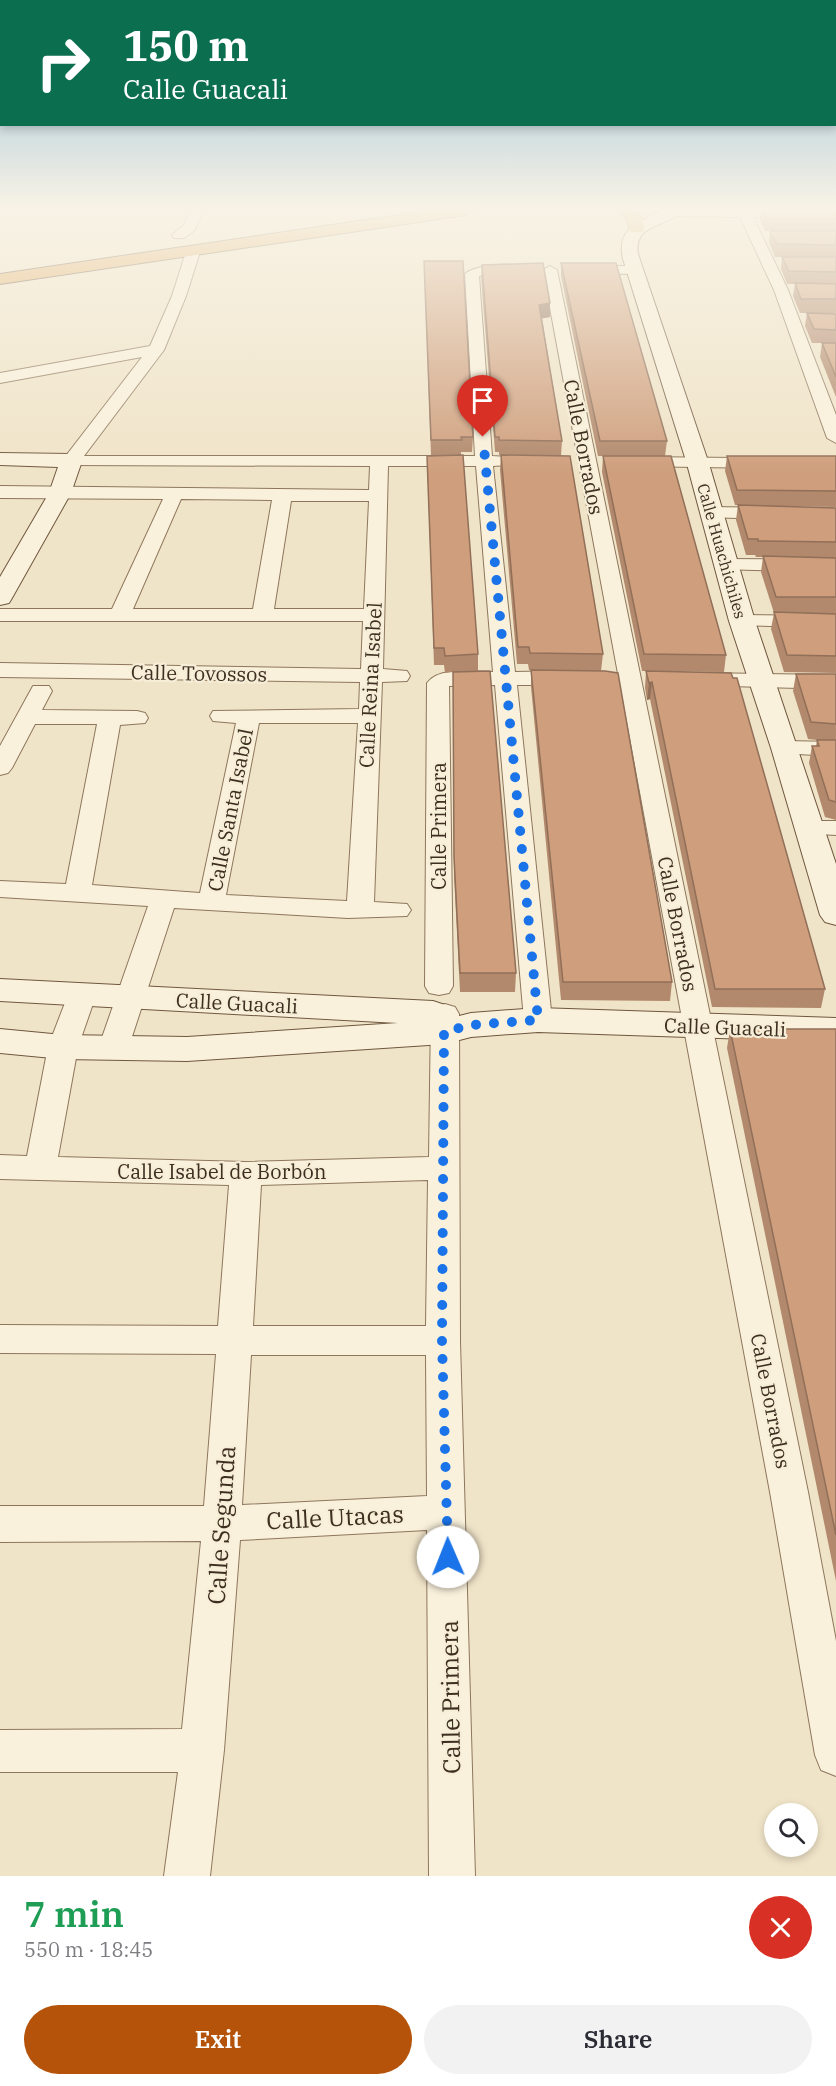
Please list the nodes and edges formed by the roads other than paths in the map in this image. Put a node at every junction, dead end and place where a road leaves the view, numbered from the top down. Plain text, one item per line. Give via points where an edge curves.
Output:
1 (172, 298) edge
2 (474, 298) edge
3 (556, 298) edge
4 (643, 298) edge
5 (784, 298) edge
6 (792, 319) junction
7 (814, 319) edge
8 (156, 350) junction
9 (803, 350) junction
10 (825, 350) edge
11 (0, 378) edge
12 (816, 383) junction
13 (836, 384) edge
14 (835, 427) edge
15 (0, 459) edge
16 (71, 461) junction
17 (379, 461) junction
18 (484, 461) junction
19 (518, 461) edge
20 (595, 461) junction
21 (698, 464) junction
22 (836, 464) edge
23 (0, 492) edge
24 (60, 493) junction
25 (174, 495) junction
26 (378, 496) junction
27 (282, 497) junction
28 (710, 513) junction
29 (836, 515) edge
30 (725, 565) junction
31 (836, 566) edge
32 (0, 598) edge
33 (0, 615) edge
34 (374, 615) junction
35 (119, 616) junction
36 (262, 616) junction
37 (742, 621) junction
38 (836, 622) edge
39 (0, 670) edge
40 (373, 676) junction
41 (399, 676) dead end
42 (507, 678) junction
43 (584, 678) edge
44 (685, 680) edge
45 (763, 681) junction
46 (836, 682) edge
47 (41, 691) dead end
48 (221, 716) dead end
49 (368, 716) junction
50 (29, 717) junction
51 (249, 717) junction
52 (110, 718) junction
53 (137, 718) dead end
54 (785, 748) junction
55 (836, 749) edge
56 (0, 768) edge
57 (810, 828) junction
58 (836, 828) edge
59 (0, 888) edge
60 (78, 891) junction
61 (163, 900) junction
62 (211, 902) junction
63 (360, 910) junction
64 (398, 910) dead end
65 (836, 915) edge
66 (0, 990) edge
67 (82, 995) junction
68 (131, 997) junction
69 (450, 1014) junction
70 (538, 1020) junction
71 (364, 1023) junction
72 (698, 1025) junction
73 (836, 1030) edge
74 (0, 1041) edge
75 (63, 1047) junction
76 (113, 1049) junction
77 (0, 1167) edge
78 (444, 1168) junction
79 (40, 1170) junction
80 (246, 1174) junction
81 (0, 1339) edge
82 (234, 1339) junction
83 (442, 1341) junction
84 (447, 1512) junction
85 (223, 1522) junction
86 (0, 1524) edge
87 (830, 1690) edge
88 (203, 1750) junction
89 (0, 1751) edge
90 (836, 1755) edge
91 (187, 1876) edge
92 (452, 1876) edge

1 - 8 street
2 - 18 street
3 - 20 street, Calle Borrados
4 - 21 street, Calle Huachichiles
5 - 6 street
6 - 7 street
6 - 9 street
8 - 11 street
8 - 16 street
9 - 10 street
9 - 12 street
12 - 13 street
12 - 14 street
15 - 16 street
16 - 17 street
16 - 24 street
17 - 18 street
17 - 26 street, Calle Reina Isabel
18 - 19 street
18 - 42 street
20 - 21 street
20 - 72 street, Calle Borrados via 629,679
21 - 22 street
21 - 28 street, Calle Huachichiles
23 - 24 street
24 - 25 street
24 - 32 street
25 - 27 street
25 - 35 street
26 - 27 street
26 - 34 street, Calle Reina Isabel
27 - 36 street
28 - 29 street
28 - 30 street, Calle Huachichiles
30 - 31 street
30 - 37 street, Calle Huachichiles
33 - 35 street
34 - 36 street
34 - 40 street, Calle Reina Isabel
35 - 36 street
37 - 38 street
37 - 45 street, Calle Huachichiles
39 - 40 street, Calle Tovossos
40 - 41 street, Calle Tovossos
40 - 49 street, Calle Reina Isabel
42 - 43 street
42 - 69 street, Calle Primera via 453,679 441,681 438,686
42 - 70 street
44 - 45 street
45 - 46 street
45 - 54 street, Calle Huachichiles
47 - 50 street
48 - 51 street, Calle Santa Isabel
49 - 51 street, Calle Santa Isabel
49 - 63 street, Calle Reina Isabel
50 - 52 street
50 - 56 street
51 - 62 street, Calle Santa Isabel
52 - 53 street
52 - 60 street
54 - 55 street
54 - 57 street, Calle Huachichiles
57 - 58 street
57 - 65 street, Calle Huachichiles
59 - 60 street
60 - 61 street
61 - 62 street
61 - 68 street
62 - 63 street
63 - 64 street
66 - 67 street, Calle Guacali
67 - 68 street, Calle Guacali
67 - 75 street
68 - 71 street, Calle Guacali
68 - 76 street
69 - 70 street, Calle Guacali
69 - 71 street, Calle Guacali
69 - 78 street, Calle Primera
70 - 72 street, Calle Guacali
71 - 76 street, Calle Guacali via 186,1049
72 - 73 street, Calle Guacali
72 - 87 street, Calle Borrados
74 - 75 street, Calle Guacali
75 - 76 street, Calle Guacali
75 - 79 street
77 - 79 street, Calle Isabel de Borbón
78 - 80 street, Calle Isabel de Borbón
78 - 83 street, Calle Primera
79 - 80 street, Calle Isabel de Borbón
80 - 82 street, Calle Segunda
81 - 82 street
82 - 83 street
82 - 85 street, Calle Segunda
83 - 84 street, Calle Primera
84 - 85 street, Calle Utacas
84 - 92 street, Calle Primera
85 - 86 street, Calle Utacas
85 - 88 street, Calle Segunda
87 - 90 street, Calle Borrados
88 - 89 street
88 - 91 street, Calle Segunda

